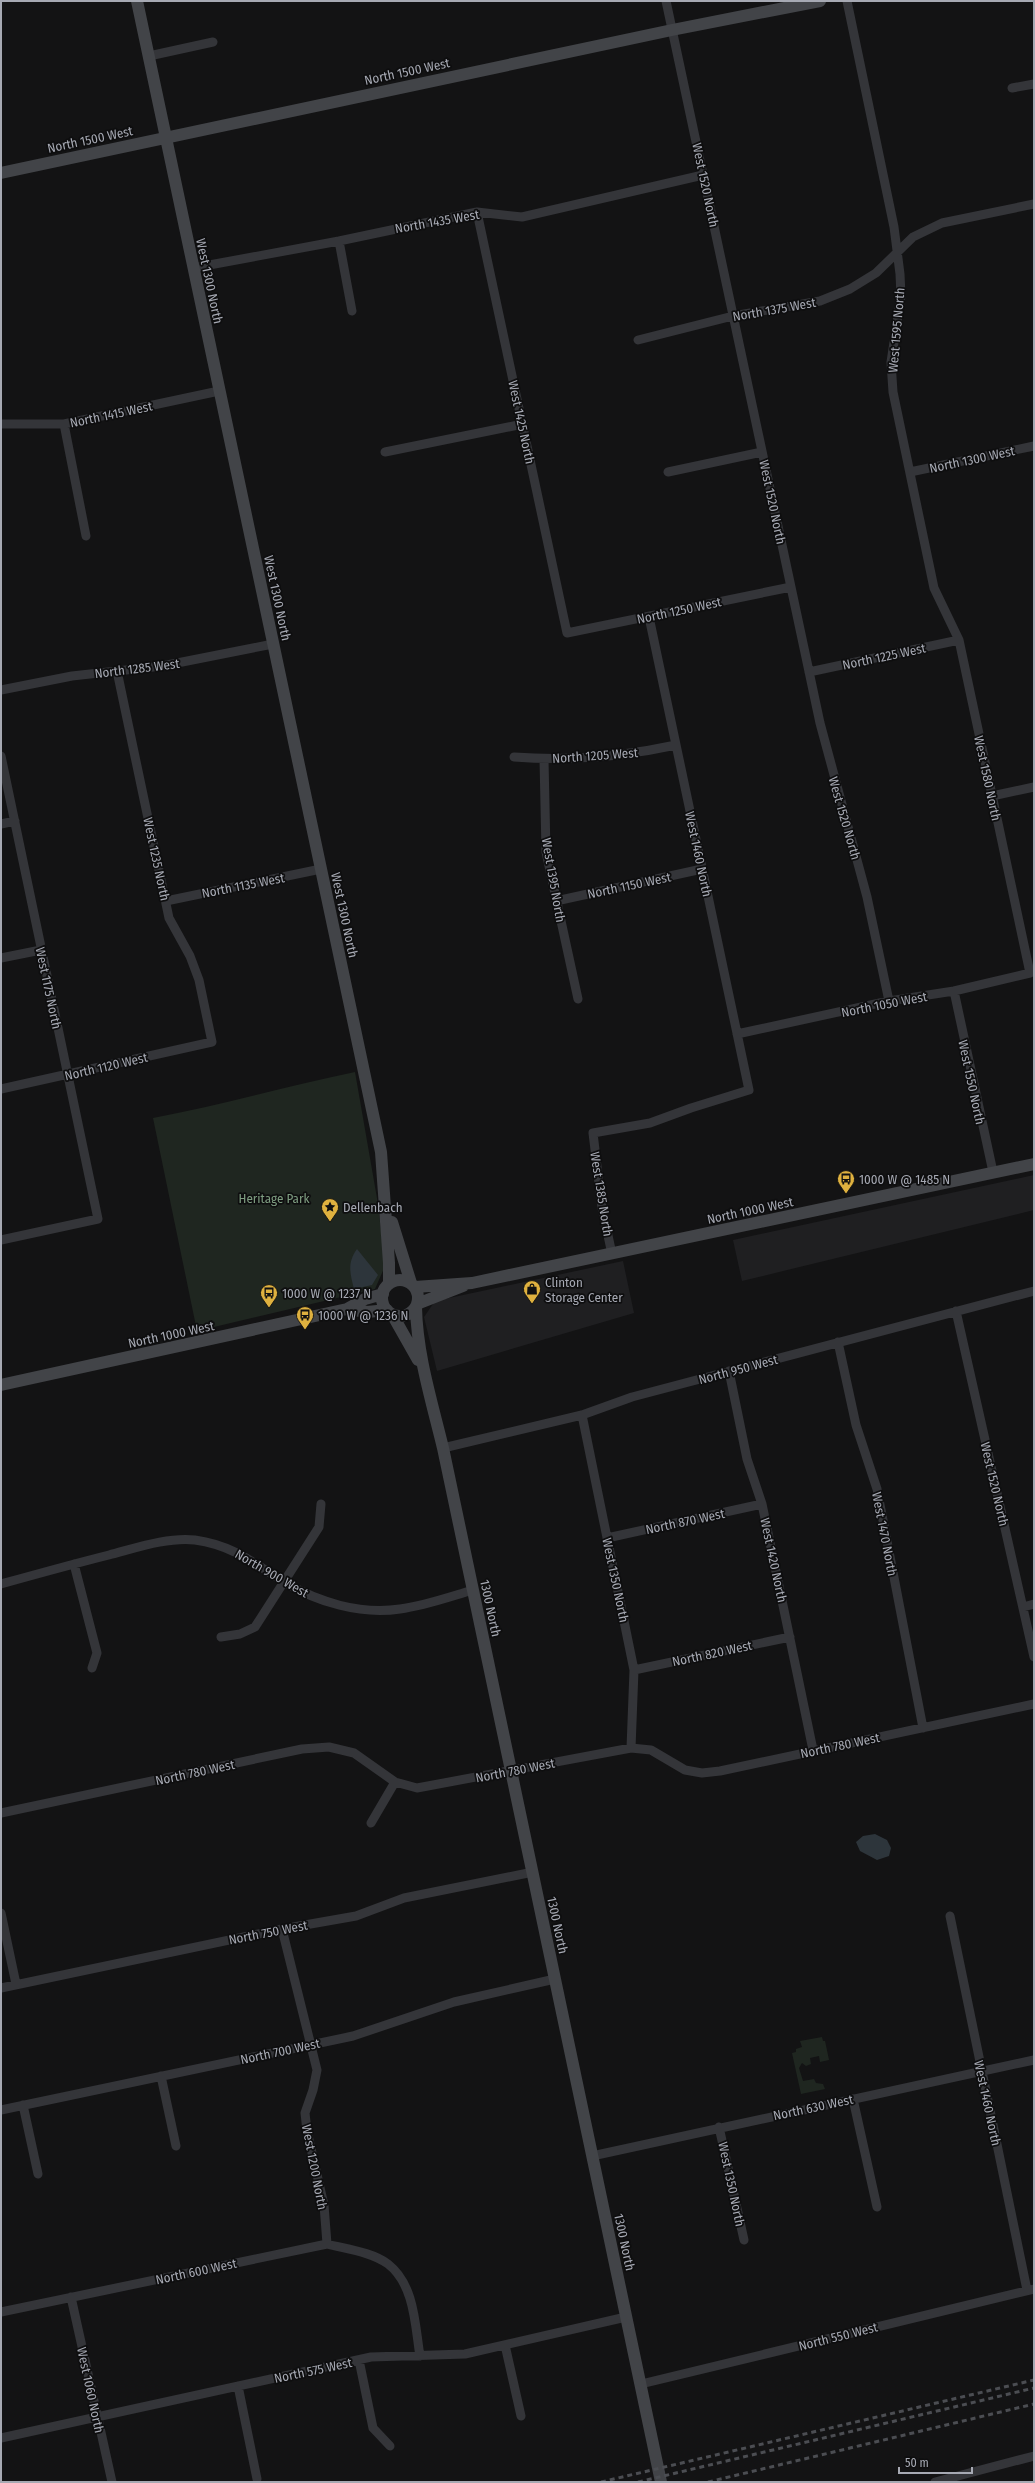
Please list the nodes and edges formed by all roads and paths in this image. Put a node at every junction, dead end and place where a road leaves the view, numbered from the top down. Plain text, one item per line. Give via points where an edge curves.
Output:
1 (137, 1) edge
2 (666, 1) edge
3 (820, 1) edge
4 (847, 1) edge
5 (806, 3) edge
6 (672, 30) junction
7 (213, 42) dead end
8 (149, 56) junction
9 (1034, 84) edge
10 (1012, 88) dead end
11 (165, 137) junction
12 (1, 173) edge
13 (704, 175) junction
14 (1034, 204) edge
15 (477, 212) junction
16 (339, 241) junction
17 (897, 251) junction
18 (193, 268) junction
19 (352, 311) dead end
20 (733, 316) junction
21 (638, 340) dead end
22 (219, 391) junction
23 (1, 424) edge
24 (64, 424) junction
25 (523, 424) junction
26 (1034, 446) edge
27 (385, 452) dead end
28 (762, 452) junction
29 (668, 472) dead end
30 (910, 472) junction
31 (86, 536) dead end
32 (791, 587) junction
33 (934, 588) joint
34 (649, 617) junction
35 (567, 633) joint
36 (959, 640) junction
37 (273, 644) junction
38 (117, 671) junction
39 (809, 672) junction
40 (1, 690) edge
41 (676, 745) junction
42 (1, 756) edge
43 (514, 757) dead end
44 (544, 759) junction
45 (1034, 787) edge
46 (992, 796) junction
47 (14, 821) junction
48 (1, 824) edge
49 (702, 869) junction
50 (321, 870) junction
51 (166, 901) junction
52 (556, 901) junction
53 (42, 950) junction
54 (1, 958) edge
55 (1030, 973) joint
56 (954, 991) junction
57 (578, 999) dead end
58 (889, 1001) junction
59 (737, 1034) junction
60 (212, 1042) joint
61 (67, 1074) junction
62 (1, 1090) edge
63 (593, 1133) joint
64 (1034, 1164) edge
65 (992, 1172) junction
66 (386, 1201) junction
67 (1, 1240) edge
68 (612, 1254) junction
69 (472, 1283) junction
70 (413, 1285) junction
71 (386, 1289) junction
72 (1034, 1291) edge
73 (416, 1306) junction
74 (347, 1309) junction
75 (956, 1311) junction
76 (390, 1312) junction
77 (838, 1342) junction
78 (729, 1371) junction
79 (424, 1374) junction
80 (1, 1385) edge
81 (582, 1415) junction
82 (443, 1448) junction
83 (320, 1504) dead end
84 (762, 1504) junction
85 (607, 1538) junction
86 (74, 1564) junction
87 (284, 1582) junction
88 (1, 1584) edge
89 (473, 1590) junction
90 (1034, 1604) edge
91 (1023, 1607) junction
92 (221, 1637) dead end
93 (790, 1637) junction
94 (1034, 1657) edge
95 (92, 1668) dead end
96 (634, 1670) junction
97 (1034, 1704) edge
98 (924, 1728) junction
99 (631, 1748) junction
100 (813, 1750) junction
101 (510, 1770) junction
102 (395, 1782) junction
103 (1, 1813) edge
104 (371, 1823) dead end
105 (533, 1872) junction
106 (1, 1913) edge
107 (950, 1916) dead end
108 (282, 1929) junction
109 (555, 1979) junction
110 (16, 1984) junction
111 (1, 1988) edge
112 (311, 2044) junction
113 (1034, 2060) edge
114 (982, 2071) junction
115 (161, 2076) junction
116 (853, 2099) junction
117 (23, 2105) junction
118 (1, 2110) edge
119 (719, 2127) junction
120 (176, 2146) dead end
121 (592, 2156) junction
122 (38, 2174) dead end
123 (877, 2207) dead end
124 (744, 2240) dead end
125 (326, 2244) junction
126 (1030, 2289) edge
127 (71, 2297) junction
128 (1, 2312) edge
129 (626, 2318) junction
130 (505, 2345) junction
131 (420, 2356) junction
132 (359, 2360) junction
133 (641, 2384) junction
134 (238, 2386) junction
135 (521, 2416) dead end
136 (97, 2417) junction
137 (1, 2438) edge
138 (390, 2446) dead end
139 (1034, 2456) edge
140 (965, 2478) edge
141 (257, 2479) dead end
142 (112, 2482) edge
143 (661, 2482) edge
144 (935, 2482) edge

1 - 8 street, West 1300 North
2 - 6 street, West 1520 North
3 - 5 street, North 1500 West
4 - 17 street, West 1595 North
5 - 6 street, North 1500 West
6 - 11 street, North 1500 West
6 - 13 street, West 1520 North
7 - 8 street
8 - 11 street, West 1300 North
9 - 10 street
11 - 12 street, North 1500 West
11 - 18 street, West 1300 North
13 - 15 street, North 1435 West via 522,217
13 - 20 street, West 1520 North
14 - 17 street, North 1375 West via 942,224 913,237
15 - 16 street, North 1435 West
15 - 25 street, West 1425 North
16 - 18 street, North 1435 West
16 - 19 street
17 - 20 street, North 1375 West via 876,273 850,289 820,301
17 - 30 street, West 1595 North via 901,296 891,362 892,384
18 - 22 street, West 1300 North
20 - 21 street, North 1375 West
20 - 28 street, West 1520 North
22 - 24 street, North 1415 West
22 - 37 street, West 1300 North
23 - 24 street, North 1415 West
24 - 31 street
25 - 27 street
25 - 35 street, West 1425 North
26 - 30 street, North 1300 West
28 - 29 street
28 - 32 street, West 1520 North
30 - 33 street, West 1595 North
32 - 34 street, North 1250 West
32 - 39 street, West 1520 North
33 - 36 street, West 1580 North
34 - 35 street, North 1250 West
34 - 41 street, West 1460 North
36 - 39 street, North 1225 West
36 - 46 street, West 1580 North
37 - 38 street, North 1285 West via 162,666
37 - 50 street, West 1300 North
38 - 40 street, North 1285 West via 72,676
38 - 51 street, West 1235 North
39 - 58 street, West 1520 North via 833,776 867,897
41 - 44 street, North 1205 West via 611,756
41 - 49 street, West 1460 North
42 - 47 street, West 1175 North
43 - 44 street, North 1205 West
44 - 52 street, West 1395 North via 546,852
45 - 46 street
46 - 55 street, West 1580 North
47 - 48 street
47 - 53 street, West 1175 North
49 - 52 street, North 1150 West
49 - 59 street, West 1460 North
50 - 51 street, North 1135 West
50 - 66 street, West 1300 North via 381,1152
51 - 60 street, West 1235 North via 169,918 190,956 199,980
52 - 57 street, West 1395 North
53 - 54 street
53 - 61 street, West 1175 North
55 - 56 street, North 1050 West
56 - 58 street, North 1050 West
56 - 65 street, West 1550 North
58 - 59 street, North 1050 West
59 - 63 street, West 1460 North via 749,1090 650,1123
60 - 61 street, North 1120 West
61 - 62 street, North 1120 West
61 - 67 street, West 1175 North via 98,1219
63 - 68 street, West 1385 North via 602,1208
64 - 65 street, North 1000 West
65 - 68 street, North 1000 West
66 - 70 street, West 1300 North
66 - 71 street, West 1300 North
68 - 69 street, North 1000 West
69 - 70 street, North 1000 West
69 - 73 street, North 1000 West
70 - 71 street via 400,1280
70 - 73 street via 418,1298
71 - 74 street, North 1000 West
71 - 76 street via 384,1306
72 - 75 street, North 950 West
73 - 76 street via 404,1316
73 - 79 street, 1300 North via 416,1330
74 - 76 street, North 1000 West
74 - 80 street, North 1000 West
75 - 77 street, North 950 West
75 - 91 street, West 1520 North
76 - 79 street, 1300 North
77 - 78 street, North 950 West
77 - 98 street, West 1470 North via 856,1425 877,1489
78 - 81 street, North 950 West via 632,1397
78 - 84 street, West 1420 North via 747,1460
79 - 82 street, 1300 North
81 - 82 street, North 950 West
81 - 85 street, West 1350 North
82 - 89 street, 1300 North
83 - 87 street via 319,1527
84 - 85 street, North 870 West
84 - 93 street, West 1420 North
85 - 96 street, West 1350 North
86 - 87 street, North 900 West via 158,1542 194,1540 223,1546 254,1560
86 - 88 street, North 900 West
86 - 95 street via 97,1653
87 - 89 street, North 900 West via 312,1597 339,1606 367,1610 400,1610
87 - 92 street via 256,1627 240,1634
89 - 101 street, 1300 North
90 - 91 street
91 - 94 street, West 1520 North
93 - 96 street, North 820 West
93 - 100 street, West 1420 North
96 - 99 street, West 1350 North
97 - 98 street, North 780 West
98 - 100 street, North 780 West
99 - 100 street, North 780 West via 651,1750 685,1770 702,1773 720,1772
99 - 101 street, North 780 West
101 - 102 street, North 780 West via 434,1787 417,1788
101 - 105 street, 1300 North
102 - 103 street, North 780 West via 354,1752 329,1746 302,1749
102 - 104 street
105 - 108 street, North 750 West via 404,1898 356,1916
105 - 109 street, 1300 North
106 - 110 street
107 - 114 street, West 1460 North
108 - 110 street, North 750 West
108 - 112 street, West 1200 North
109 - 112 street, North 700 West via 454,2002 353,2036
109 - 121 street, 1300 North
110 - 111 street, North 750 West
112 - 115 street, North 700 West
112 - 125 street, West 1200 North via 317,2070 305,2113 324,2204
113 - 114 street, North 630 West
114 - 116 street, North 630 West
114 - 126 street, West 1460 North
115 - 117 street, North 700 West
115 - 120 street
116 - 119 street, North 630 West
116 - 123 street
117 - 118 street, North 700 West
117 - 122 street
119 - 121 street, North 630 West
119 - 124 street, West 1350 North
121 - 129 street, 1300 North
125 - 127 street, North 600 West
125 - 131 street, North 600 West via 367,2254 388,2264 401,2278 410,2298
126 - 133 street, North 550 West
127 - 128 street, North 600 West
127 - 136 street, West 1060 North
129 - 130 street, North 575 West
129 - 133 street, 1300 North
130 - 131 street, North 575 West via 465,2354
130 - 135 street
131 - 132 street, North 575 West
132 - 134 street, North 575 West
132 - 138 street via 373,2428
133 - 143 street, 1300 North
134 - 136 street, North 575 West
134 - 141 street
136 - 137 street, North 575 West
136 - 142 street, West 1060 North
139 - 140 street
140 - 144 street

